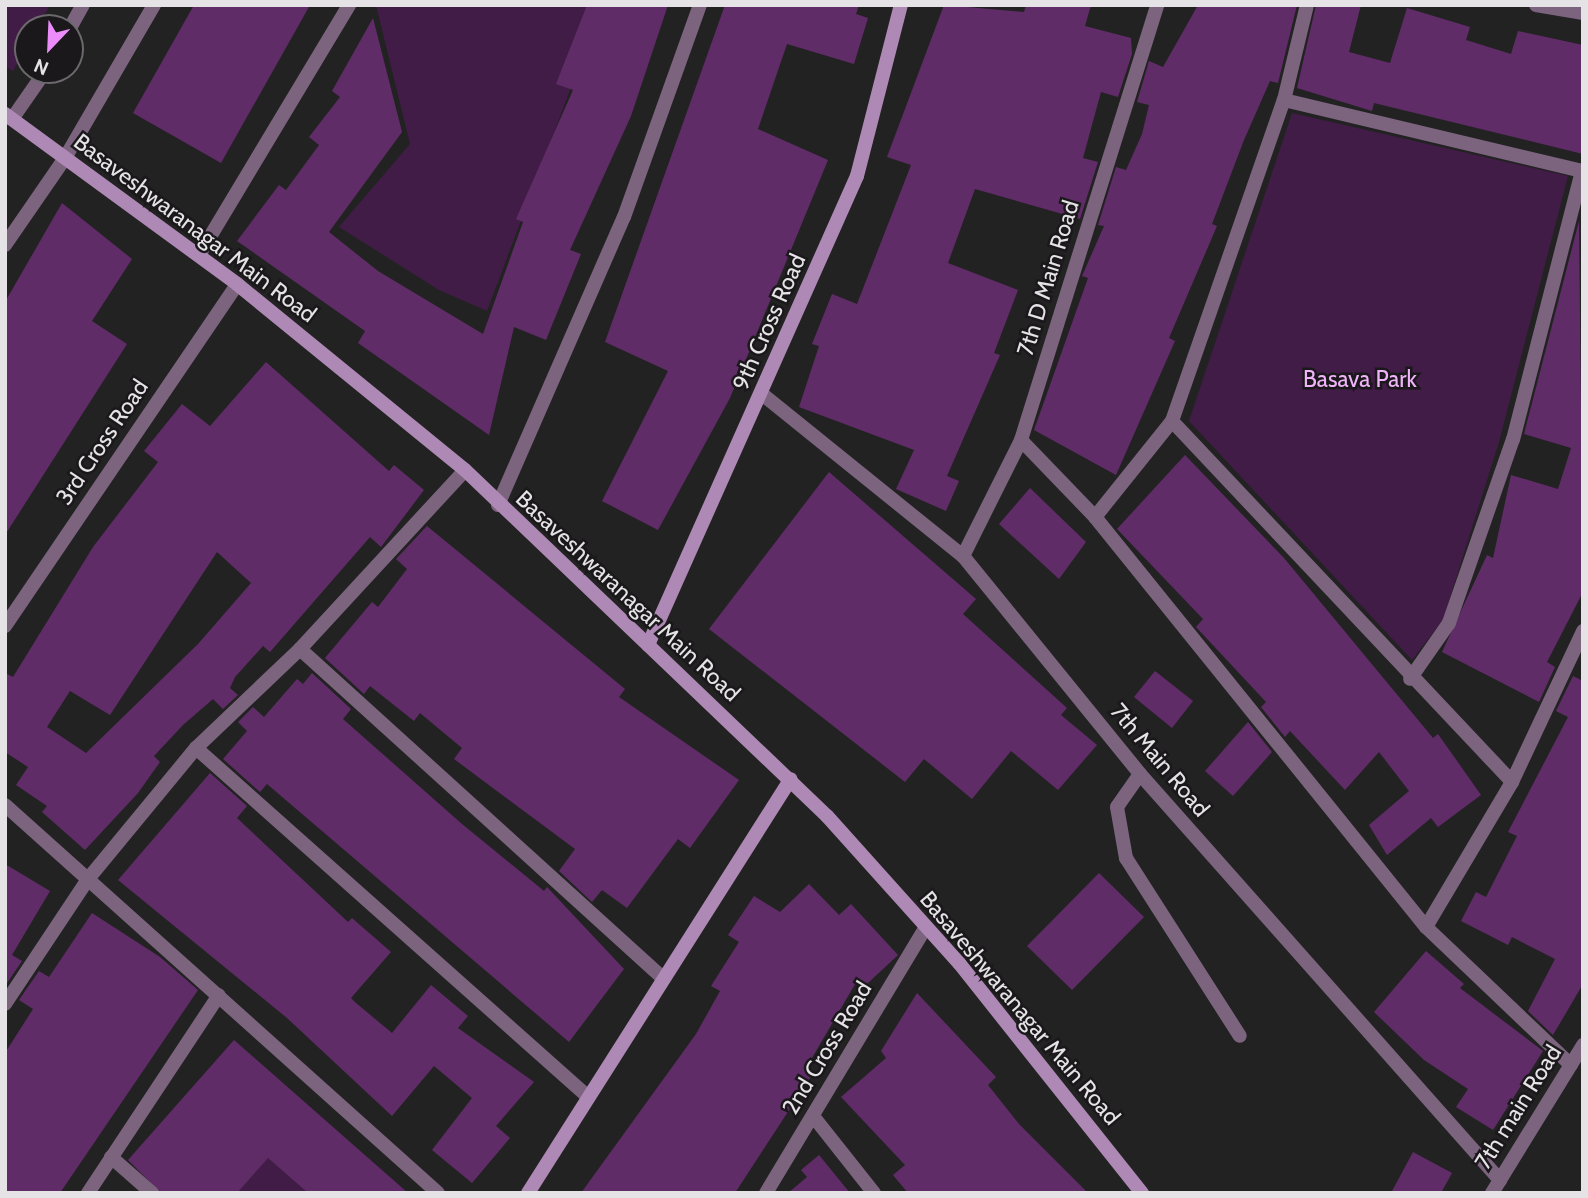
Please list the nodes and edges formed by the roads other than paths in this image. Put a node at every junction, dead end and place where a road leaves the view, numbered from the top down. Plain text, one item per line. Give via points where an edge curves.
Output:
1 (154, 5) edge
2 (349, 5) edge
3 (699, 5) edge
4 (901, 5) edge
5 (1157, 5) edge
6 (1307, 5) edge
7 (1536, 5) edge
8 (1583, 13) edge
9 (35, 84) edge
10 (1284, 100) junction
11 (9, 116) edge
12 (65, 158) junction
13 (1582, 171) edge
14 (5, 245) edge
15 (200, 255) junction
16 (237, 284) junction
17 (762, 394) junction
18 (1172, 421) junction
19 (1021, 440) junction
20 (465, 470) junction
21 (498, 505) junction
22 (1095, 517) junction
23 (963, 556) junction
24 (5, 626) edge
25 (1583, 631) edge
26 (648, 645) junction
27 (300, 649) junction
28 (1410, 679) junction
29 (197, 748) junction
30 (1140, 774) junction
31 (791, 779) junction
32 (1512, 782) junction
33 (5, 804) edge
34 (88, 879) junction
35 (926, 927) junction
36 (1426, 928) junction
37 (660, 976) junction
38 (219, 995) junction
39 (5, 1004) edge
40 (1240, 1036) dead end
41 (1583, 1045) edge
42 (1571, 1065) junction
43 (586, 1095) junction
44 (813, 1116) junction
45 (111, 1157) junction
46 (1496, 1187) edge
47 (88, 1193) edge
48 (152, 1193) edge
49 (438, 1193) edge
50 (528, 1193) edge
51 (766, 1193) edge
52 (874, 1193) edge
53 (1142, 1193) edge

1 - 12 street
2 - 15 street
3 - 21 street via 624,217
4 - 17 main road, 9th Cross Road via 857,176
5 - 19 street, 7th D Main Road
6 - 10 street
7 - 8 street
9 - 11 street
10 - 13 street
10 - 18 street
11 - 12 main road, Basaveshwaranagar Main Road
12 - 14 street
12 - 15 main road, Basaveshwaranagar Main Road
13 - 28 street via 1513,439 1448,622
15 - 16 main road, Basaveshwaranagar Main Road
16 - 20 main road, Basaveshwaranagar Main Road
16 - 24 street, 3rd Cross Road
17 - 23 street, 7th Main Road
17 - 26 main road, 9th Cross Road
18 - 22 street
18 - 28 street
19 - 22 street
19 - 23 street, 7th D Main Road
20 - 21 main road, Basaveshwaranagar Main Road
20 - 27 street
21 - 26 main road, Basaveshwaranagar Main Road
22 - 36 street
23 - 30 street, 7th Main Road
25 - 32 street
26 - 31 main road, Basaveshwaranagar Main Road
27 - 29 street
27 - 37 street
28 - 32 street
29 - 34 street
29 - 43 street
30 - 40 street via 1117,807 1126,858
30 - 46 street, 7th Main Road
31 - 35 main road, Basaveshwaranagar Main Road
31 - 37 main road
32 - 36 street
33 - 34 street
34 - 38 street
34 - 39 street
35 - 44 street, 2nd Cross Road
35 - 53 main road, Basaveshwaranagar Main Road
36 - 42 street
37 - 43 main road
38 - 45 street
38 - 49 street
41 - 42 street, 7th main Road
42 - 46 street, 7th main Road
43 - 50 main road
44 - 51 street, 2nd Cross Road
44 - 52 street
45 - 47 street
45 - 48 street

